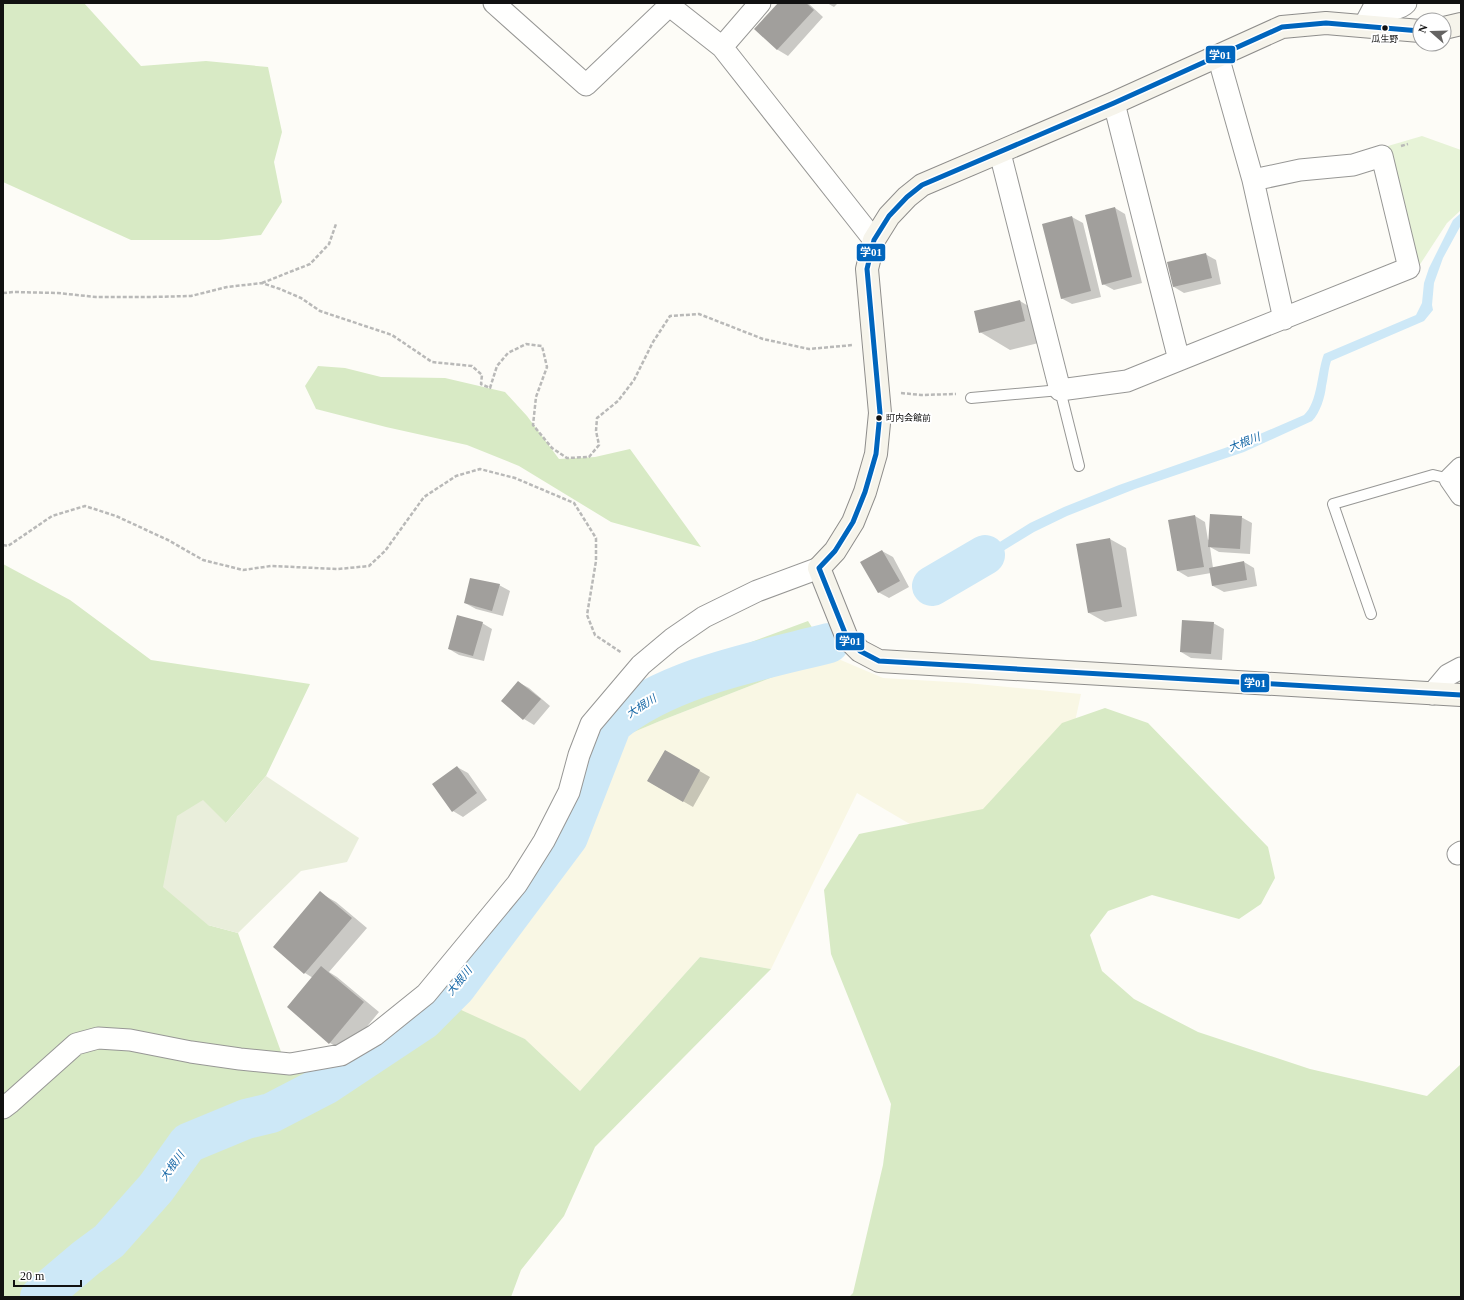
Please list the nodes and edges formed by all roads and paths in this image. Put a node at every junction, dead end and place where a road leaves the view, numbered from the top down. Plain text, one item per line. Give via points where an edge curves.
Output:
1 (494, 3) edge
2 (760, 3) edge
3 (1406, 3) edge
4 (667, 5) edge
5 (1364, 26) junction
6 (1412, 30) edge
7 (722, 47) junction
8 (1218, 56) junction
9 (1114, 103) junction
10 (1000, 153) junction
11 (1253, 180) junction
12 (336, 224) dead end
13 (874, 240) junction
14 (262, 283) junction
15 (3, 293) edge
16 (1284, 319) junction
17 (873, 344) junction
18 (1179, 360) junction
19 (1060, 390) junction
20 (898, 393) dead end
21 (957, 394) dead end
22 (971, 398) dead end
23 (1079, 466) dead end
24 (1457, 480) edge
25 (3, 545) edge
26 (819, 568) junction
27 (1371, 614) dead end
28 (641, 665) junction
29 (1461, 668) edge
30 (1432, 694) junction
31 (1461, 695) edge
32 (3, 1108) edge

1 - 4 street via 586,85
2 - 7 street
3 - 5 street via 1398,8 1373,9
4 - 7 street
5 - 6 street
5 - 8 street via 1326,23 1282,27
7 - 13 street
8 - 9 street
8 - 11 street
9 - 10 street
9 - 18 street
10 - 13 street via 922,185 889,216
10 - 19 street
11 - 16 street
11 - 16 street via 1300,170 1353,165 1382,156 1409,268
12 - 14 path via 330,244 310,264
13 - 17 street via 867,270
14 - 15 path via 226,287 191,296 150,298
14 - 17 path via 301,298 320,311 392,335 432,362 472,366 482,375 481,384 490,388 497,366 508,353 526,344 542,346 548,367 536,397 533,425 552,448 567,458 588,457 599,445 597,418 618,401 634,380 653,342 670,316 700,314 763,339 809,348
16 - 18 street
17 - 26 street via 880,413 876,454 853,522 835,551
18 - 19 street via 1127,382
19 - 22 lane
19 - 23 lane
20 - 21 path
24 - 27 lane via 1433,475 1333,504
25 - 28 path via 8,546 52,516 85,506 116,516 168,540 203,560 243,570 271,566 338,569 369,566 385,551 424,496 456,476 480,469 515,478 574,503 596,538 596,561 587,615 595,636
26 - 28 street via 757,591 704,617
26 - 30 street via 847,638 860,651 879,661
28 - 32 street via 591,724 569,792 544,841 516,884 426,994 375,1035 341,1055 290,1064 191,1052 130,1040 98,1038 76,1044
29 - 30 street via 1448,675
30 - 31 street

